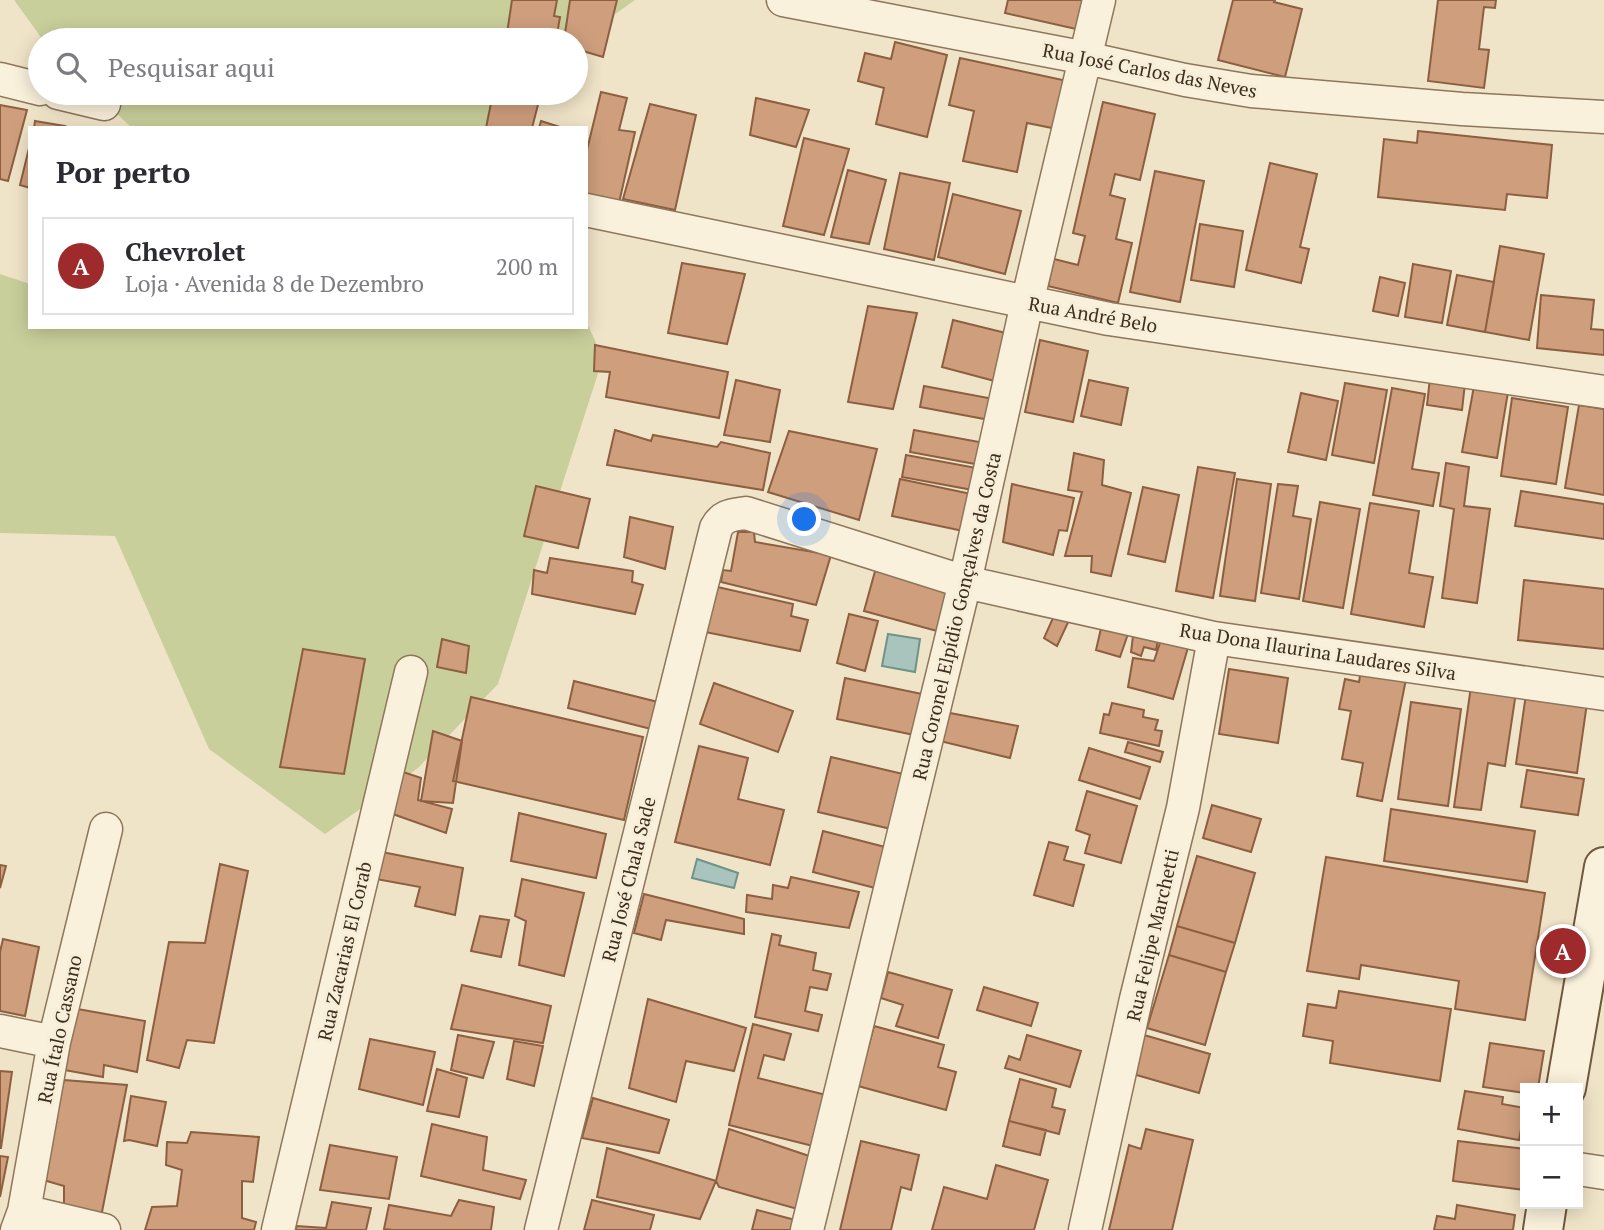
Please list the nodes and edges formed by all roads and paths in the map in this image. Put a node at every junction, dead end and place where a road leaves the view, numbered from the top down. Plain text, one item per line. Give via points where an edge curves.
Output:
1 (783, 0) edge
2 (1099, 0) edge
3 (1086, 58) junction
4 (0, 79) edge
5 (28, 86) edge
6 (1604, 117) edge
7 (588, 210) edge
8 (1027, 303) junction
9 (1604, 392) edge
10 (716, 528) joint
11 (965, 582) junction
12 (1214, 639) junction
13 (411, 672) dead end
14 (1604, 694) edge
15 (106, 829) dead end
16 (1604, 867) edge
17 (0, 1031) edge
18 (54, 1042) junction
19 (1567, 1083) edge
20 (1583, 1171) edge
21 (1604, 1173) edge
22 (1546, 1209) edge
23 (21, 1220) edge
24 (104, 1230) edge
25 (278, 1230) edge
26 (541, 1230) edge
27 (807, 1230) edge
28 (1084, 1230) edge
29 (1543, 1230) edge

1 - 3 street, Rua José Carlos das Neves
2 - 3 street, Rua Coronel Elpídio Gonçalves da Costa
3 - 6 street, Rua José Carlos das Neves via 1251,91
3 - 8 street, Rua Coronel Elpídio Gonçalves da Costa
4 - 5 street
7 - 8 street, Rua André Belo
8 - 9 street, Rua André Belo
8 - 11 street, Rua Coronel Elpídio Gonçalves da Costa
10 - 11 street, Rua Dona Ilaurina Laudares Silva via 730,515 746,513
10 - 26 street, Rua José Chala Sade
11 - 12 street, Rua Dona Ilaurina Laudares Silva
11 - 27 street, Rua Coronel Elpídio Gonçalves da Costa
12 - 14 street, Rua Dona Ilaurina Laudares Silva
12 - 28 street, Rua Felipe Marchetti via 1183,808
13 - 25 street, Rua Zacarias El Corab
15 - 18 street, Rua Ítalo Cassano
16 - 19 main road
17 - 18 street
18 - 23 street, Rua Ítalo Cassano
20 - 21 street
22 - 29 main road
23 - 24 street

